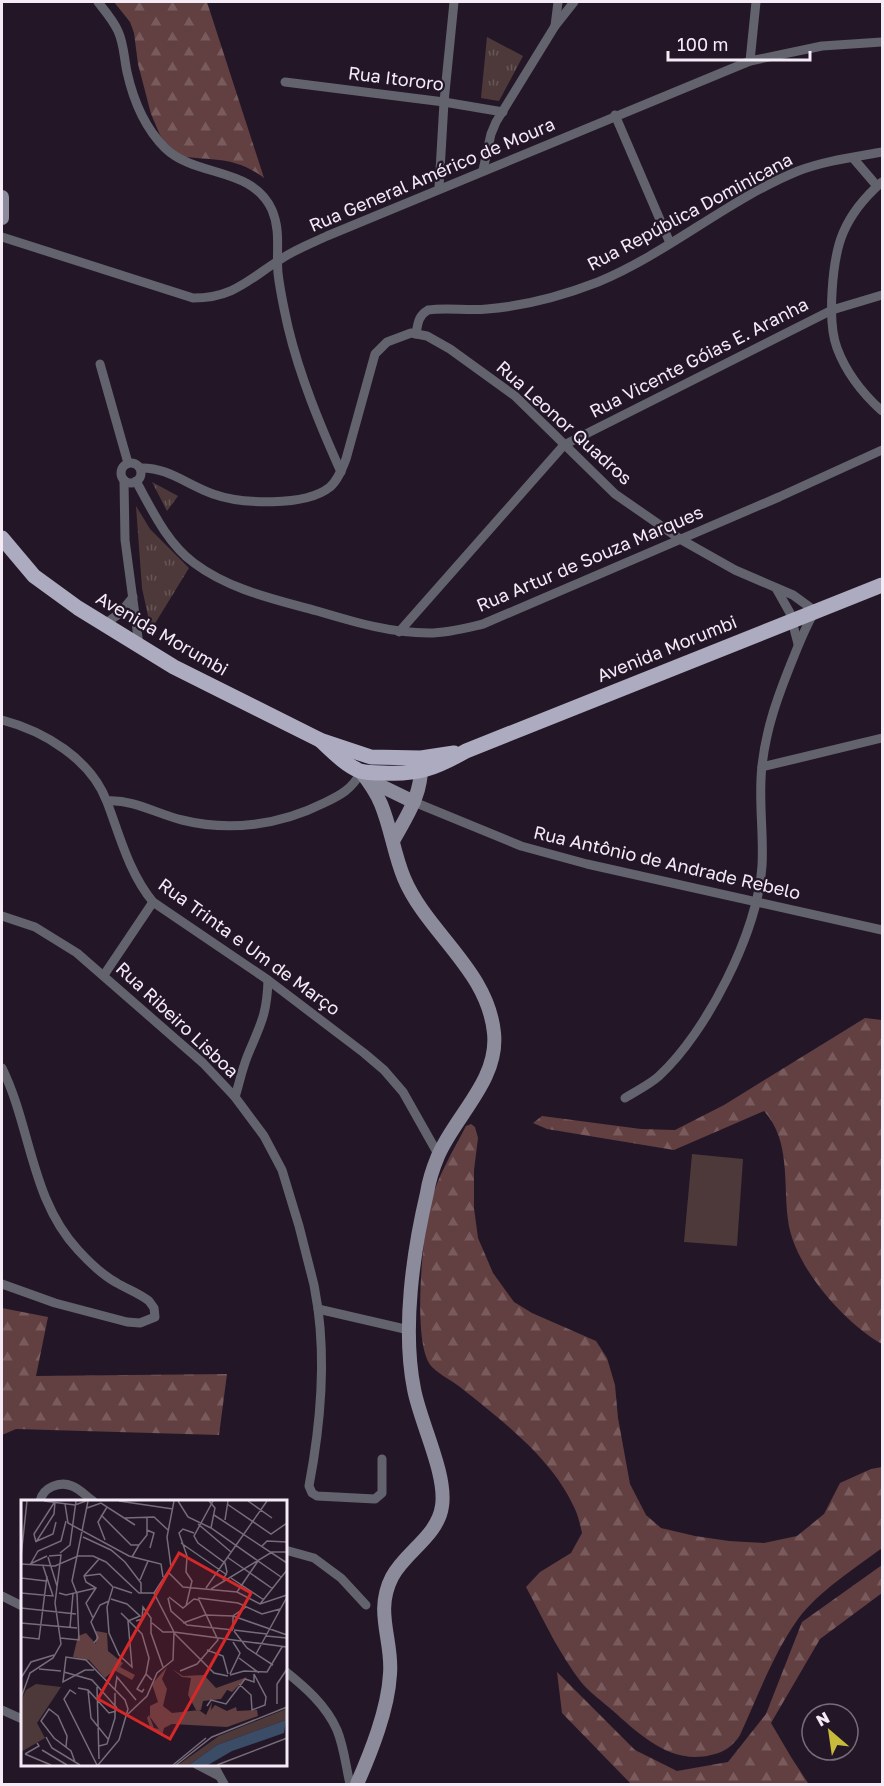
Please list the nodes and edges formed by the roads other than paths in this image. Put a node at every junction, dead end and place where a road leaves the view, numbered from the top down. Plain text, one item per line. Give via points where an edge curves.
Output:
1 (98, 2) edge
2 (454, 2) edge
3 (558, 2) edge
4 (574, 2) edge
5 (756, 2) edge
6 (555, 26) junction
7 (882, 42) edge
8 (750, 61) junction
9 (285, 82) dead end
10 (444, 102) junction
11 (503, 112) junction
12 (615, 115) junction
13 (882, 152) edge
14 (853, 158) junction
15 (483, 170) junction
16 (880, 184) edge
17 (439, 188) junction
18 (2, 197) edge
19 (2, 218) edge
20 (2, 237) edge
21 (670, 243) junction
22 (278, 260) junction
23 (882, 295) edge
24 (832, 310) junction
25 (416, 333) junction
26 (100, 364) dead end
27 (882, 411) edge
28 (564, 445) junction
29 (882, 450) edge
30 (128, 463) junction
31 (140, 468) junction
32 (340, 472) junction
33 (124, 480) junction
34 (136, 481) junction
35 (2, 538) edge
36 (680, 539) junction
37 (882, 585) edge
38 (776, 588) junction
39 (133, 597) junction
40 (815, 612) junction
41 (793, 620) junction
42 (105, 624) junction
43 (399, 632) junction
44 (139, 645) junction
45 (798, 645) junction
46 (2, 720) edge
47 (882, 738) edge
48 (320, 740) junction
49 (418, 763) junction
50 (762, 767) junction
51 (361, 771) junction
52 (107, 801) junction
53 (414, 802) junction
54 (393, 842) junction
55 (756, 901) junction
56 (153, 902) junction
57 (2, 916) edge
58 (882, 930) edge
59 (105, 975) junction
60 (268, 980) junction
61 (2, 1068) edge
62 (235, 1097) junction
63 (625, 1098) dead end
64 (438, 1154) junction
65 (2, 1284) edge
66 (318, 1309) junction
67 (409, 1330) junction
68 (382, 1459) dead end
69 (40, 1500) edge
70 (92, 1500) edge
71 (286, 1550) edge
72 (2, 1596) edge
73 (366, 1605) dead end
74 (21, 1606) edge
75 (286, 1672) edge
76 (2, 1710) edge
77 (21, 1719) edge
78 (198, 1765) edge
79 (214, 1765) edge
80 (222, 1780) edge
81 (350, 1785) edge
82 (357, 1785) edge

1 - 22 street via 119,33 134,96 146,124 173,155 205,170 236,177 264,197 275,219
2 - 10 street
3 - 6 street
4 - 6 street
5 - 8 street
6 - 11 street
7 - 8 street, Rua General Américo de Moura via 822,46
8 - 12 street, Rua General Américo de Moura
9 - 10 street, Rua Itororo
10 - 11 street, Rua Itororo
10 - 17 street
11 - 15 street via 491,134
12 - 15 street, Rua General Américo de Moura
12 - 21 street
13 - 14 street, Rua República Dominicana
14 - 16 street
14 - 21 street, Rua República Dominicana via 813,166 778,180
15 - 17 street, Rua General Américo de Moura
16 - 24 street via 861,204 843,234 834,274
17 - 22 street, Rua General Américo de Moura
18 - 19 street
20 - 22 street, Rua General Américo de Moura via 193,298 230,292
21 - 25 street, Rua República Dominicana via 612,276 544,300 485,309 428,310 421,314
22 - 32 street via 288,328 304,384
23 - 24 street, Rua Vicente Góias E. Aranha
24 - 27 street via 836,346 851,376
24 - 28 street, Rua Vicente Góias E. Aranha
25 - 28 street, Rua Leonor Quadros via 428,336 470,362 514,396
25 - 32 street via 387,342 375,354
26 - 30 street
28 - 36 street, Rua Leonor Quadros via 615,494
28 - 43 street, Rua Vicente Góias E. Aranha
29 - 36 street, Rua Artur de Souza Marques
30 - 31 street
30 - 33 street via 121,472
31 - 32 street via 156,468 225,498 259,502 289,500 324,491
31 - 34 street
33 - 34 street
33 - 39 street via 125,540
34 - 43 street, Rua Artur de Souza Marques via 181,551 231,586
35 - 42 main road, Avenida Morumbi via 34,576
36 - 38 street, Rua Leonor Quadros
36 - 43 street, Rua Artur de Souza Marques via 483,624 442,632
37 - 40 main road, Avenida Morumbi
38 - 40 street, Rua Leonor Quadros
38 - 41 street
39 - 42 street
39 - 44 street
40 - 41 main road, Avenida Morumbi
40 - 45 street
41 - 45 street
41 - 49 main road, Avenida Morumbi via 466,751
42 - 44 main road, Avenida Morumbi
44 - 48 main road, Avenida Morumbi via 174,667
45 - 50 street via 768,727
46 - 52 street, Rua Trinta e Um de Março via 17,724 78,759
47 - 50 street
48 - 49 main road, Avenida Morumbi via 371,757
48 - 51 main road, Avenida Morumbi
49 - 51 main road via 374,763
49 - 53 street via 421,781
50 - 55 street via 762,867
51 - 52 street via 344,794 305,813 264,824 212,826 123,801
51 - 53 street
51 - 54 street via 380,802
52 - 56 street, Rua Trinta e Um de Março via 127,857
53 - 54 street
53 - 55 street, Rua Antônio de Andrade Rebelo via 520,846
54 - 64 street via 414,897 483,995 494,1034 489,1069
55 - 58 street, Rua Antônio de Andrade Rebelo
55 - 63 street via 741,949 708,1013 660,1075
56 - 59 street
56 - 60 street, Rua Trinta e Um de Março
57 - 59 street, Rua Ribeiro Lisboa via 50,935
59 - 62 street, Rua Ribeiro Lisboa
60 - 62 street via 264,1018
60 - 64 street, Rua Trinta e Um de Março via 384,1070 403,1092
61 - 65 street via 38,1179 67,1238 103,1273 149,1301 155,1317 140,1323 127,1322
62 - 66 street, Rua Ribeiro Lisboa via 264,1136 282,1170
64 - 67 street via 416,1244
66 - 67 street
66 - 68 street, Rua Ribeiro Lisboa via 322,1365 320,1414 309,1486 312,1493 375,1499 382,1493
67 - 82 street via 414,1393 442,1486 442,1506 438,1520 393,1575 385,1596 390,1674 380,1722
69 - 70 street via 45,1491 57,1485 75,1487
71 - 73 street via 314,1558 341,1578
72 - 74 street
75 - 81 street via 307,1688 337,1730
76 - 77 street
78 - 80 street
79 - 80 street

